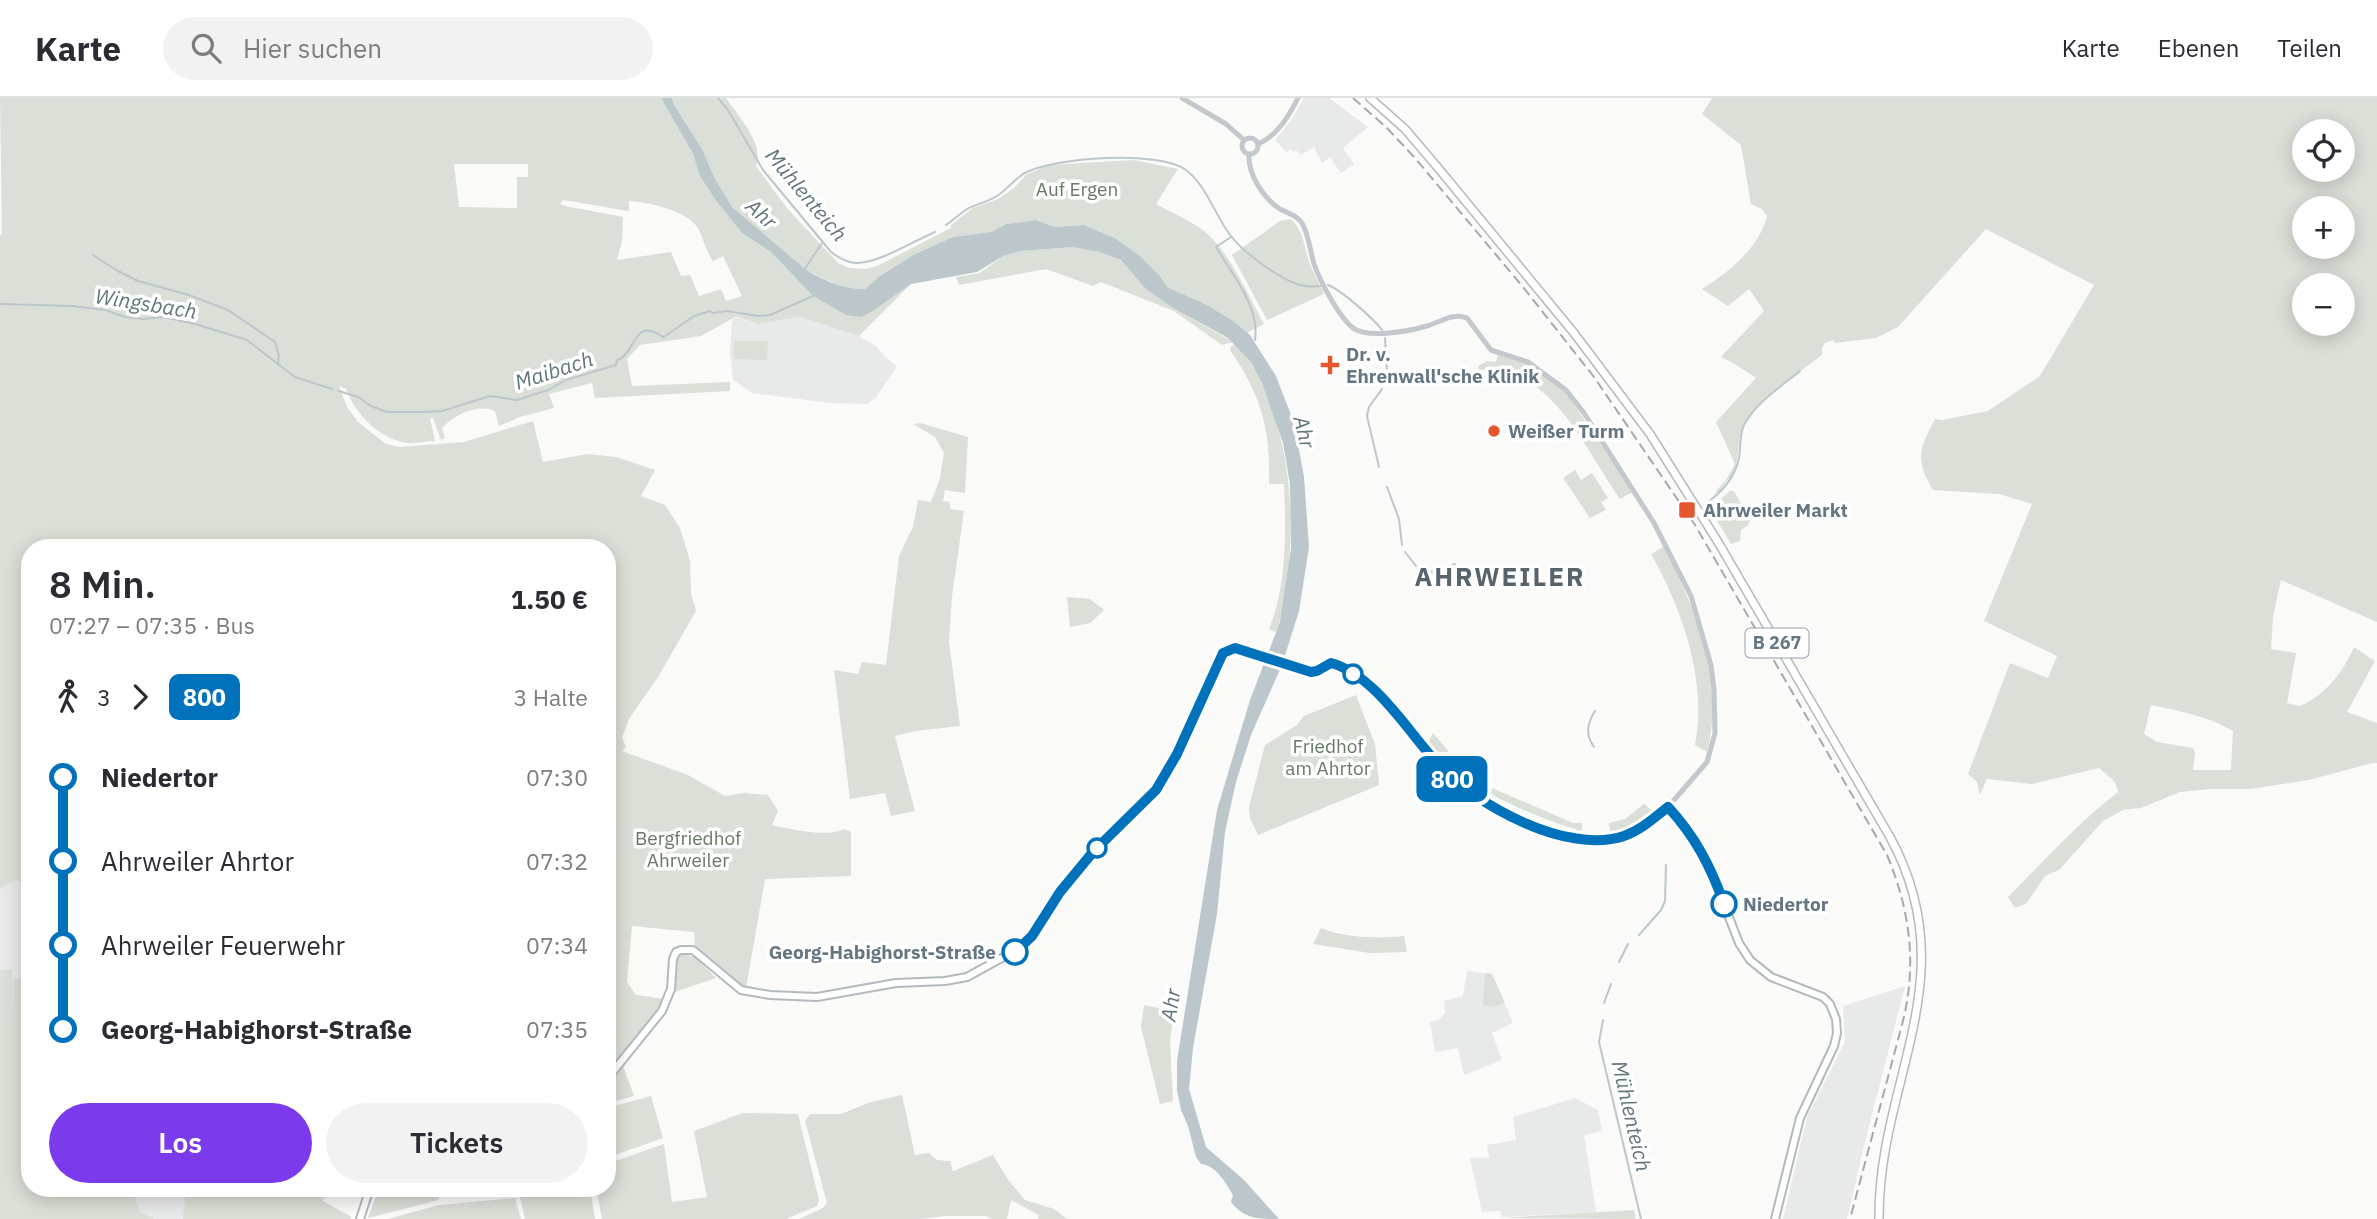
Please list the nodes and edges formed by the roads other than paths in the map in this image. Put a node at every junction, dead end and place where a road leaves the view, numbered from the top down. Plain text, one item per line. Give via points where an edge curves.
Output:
1 (1182, 98) edge
2 (1298, 98) edge
3 (1370, 98) edge
4 (1244, 140) junction
5 (1258, 144) junction
6 (1249, 155) junction
7 (1668, 807) junction
8 (616, 1068) edge
9 (367, 1197) edge
10 (360, 1219) edge
11 (1775, 1219) edge
12 (1880, 1219) edge

1 - 4 street
2 - 5 street via 1281,125
3 - 12 main road, B 267 via 1432,161 1650,434 1713,532 1900,856 1919,920 1922,990 1889,1135
4 - 5 street
4 - 6 street via 1242,150
5 - 6 street via 1256,152
6 - 7 street via 1251,171 1261,188 1303,225 1315,266 1351,326 1393,333 1455,315 1467,318 1491,351 1528,362 1566,390 1617,464 1691,596 1710,665 1716,713 1714,744 1707,762
7 - 8 main road via 1636,830 1609,839 1579,839 1527,823 1454,780 1390,706 1335,663 1317,671 1299,669 1230,648 1223,653 1156,790 1093,852 1020,948 967,977 817,997 741,990 698,954 681,950 674,955 671,989 662,1011
7 - 11 main road via 1706,858 1750,960 1770,977 1824,997 1836,1019 1836,1041 1800,1118
9 - 10 main road

